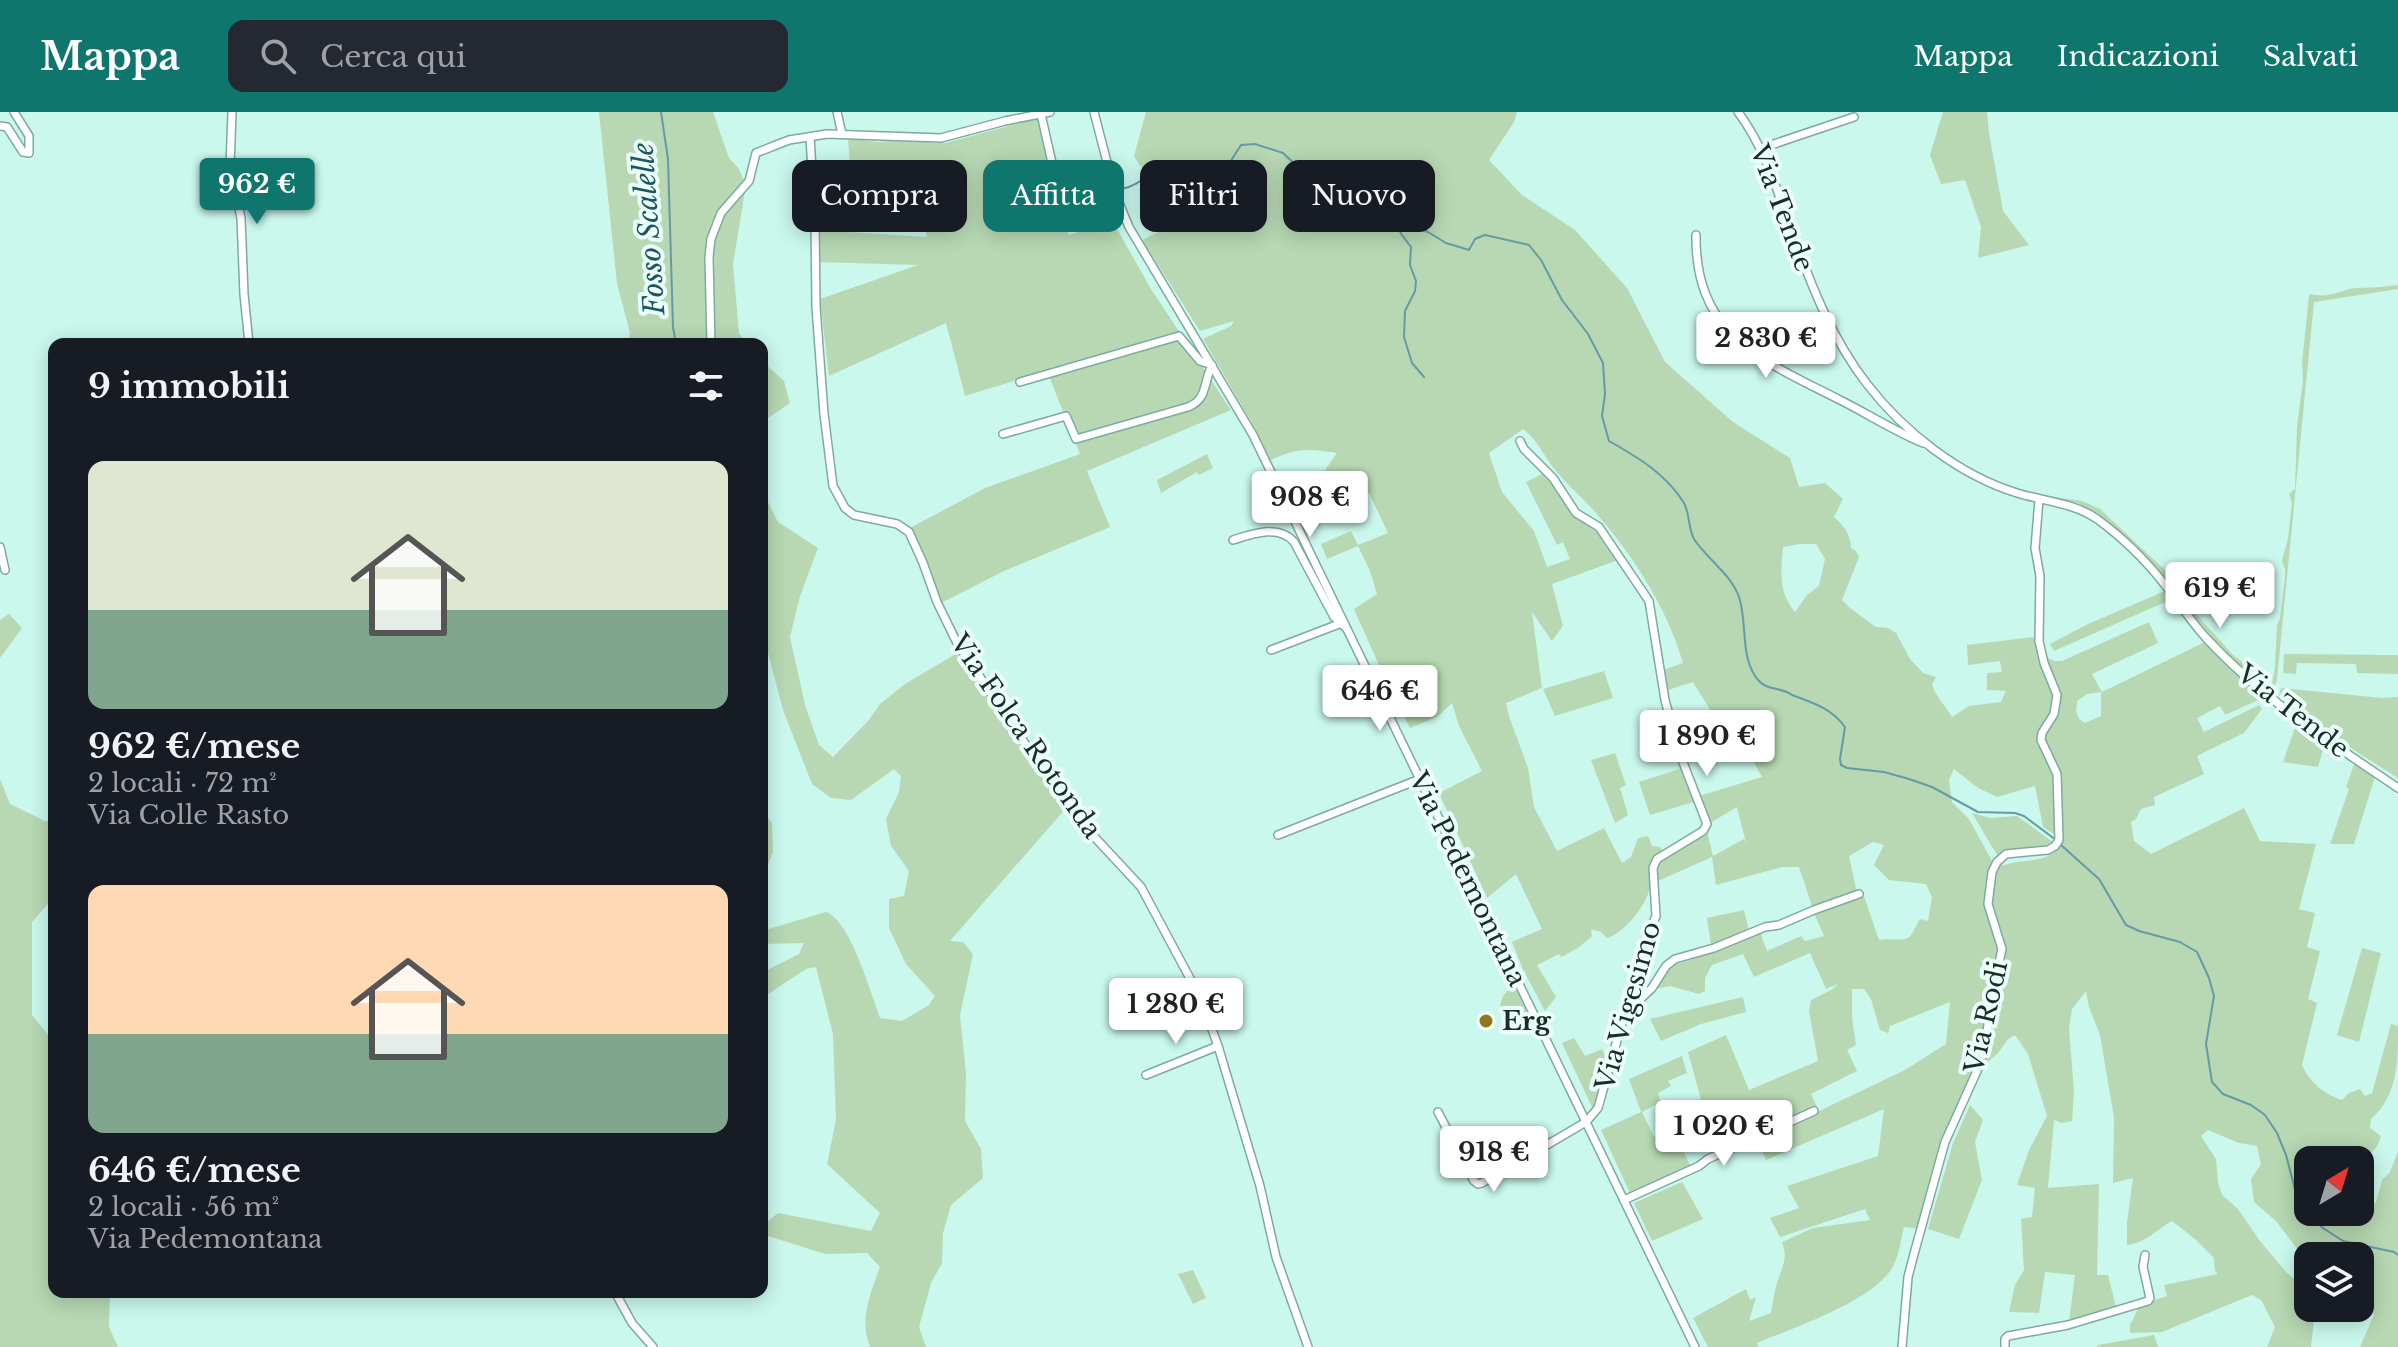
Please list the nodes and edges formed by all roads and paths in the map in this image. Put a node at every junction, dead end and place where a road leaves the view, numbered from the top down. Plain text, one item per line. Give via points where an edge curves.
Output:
1 (14, 112) edge
2 (232, 112) edge
3 (837, 112) edge
4 (1050, 112) edge
5 (1094, 112) edge
6 (1738, 112) edge
7 (1041, 114) edge
8 (1854, 117) edge
9 (0, 126) edge
10 (842, 134) junction
11 (810, 137) junction
12 (1762, 148) junction
13 (1051, 160) edge
14 (1696, 235) dead end
15 (248, 338) edge
16 (711, 338) edge
17 (1212, 365) junction
18 (1020, 382) dead end
19 (1003, 434) dead end
20 (1520, 441) dead end
21 (1931, 446) junction
22 (2039, 500) junction
23 (1233, 540) dead end
24 (0, 547) edge
25 (5, 570) dead end
26 (1339, 624) junction
27 (1347, 630) junction
28 (1271, 650) dead end
29 (1420, 779) junction
30 (2398, 788) edge
31 (1278, 835) dead end
32 (1859, 894) dead end
33 (1625, 1009) junction
34 (1218, 1046) junction
35 (1146, 1075) dead end
36 (1814, 1111) dead end
37 (1438, 1112) dead end
38 (1586, 1122) junction
39 (1624, 1200) junction
40 (2145, 1255) dead end
41 (618, 1298) edge
42 (653, 1347) edge
43 (1308, 1347) edge
44 (1695, 1347) edge
45 (1902, 1347) edge
46 (2005, 1347) edge

1 - 9 street via 29,136 29,153 7,127
2 - 15 street via 230,166 241,218
3 - 10 street
4 - 7 street
5 - 17 street, Via Pedemontana via 1124,218
6 - 12 street, Via Tende
7 - 10 street via 941,138
7 - 13 street
8 - 12 street
10 - 11 street
11 - 16 street via 756,153 749,181 718,221 709,257
11 - 34 street, Via Folca Rotonda via 816,307 836,495 854,515 897,524 909,532 957,643 1087,829 1141,887 1201,999
12 - 21 street, Via Tende via 1810,280 1839,340 1881,402
14 - 21 street via 1703,292 1736,339 1786,373
17 - 18 street via 1198,360 1179,336
17 - 19 street via 1202,398 1188,407 1076,439 1066,416
17 - 27 street, Via Pedemontana via 1252,433
20 - 33 street, Via Vigesimo via 1576,513 1599,527 1649,601 1665,700 1707,824 1657,859 1653,868 1656,916
21 - 22 street, Via Tende via 1984,481
22 - 30 street, Via Tende via 2080,510 2103,524 2154,571 2232,664 2316,732
22 - 45 street, Via Rodi via 2039,641 2057,695 2041,740 2056,768 2057,844 2044,851 2006,854 1992,872 1988,904 2002,949 1986,1043 1945,1142 1914,1254
23 - 26 street via 1265,531 1289,536
24 - 25 street
26 - 27 street
26 - 28 street
27 - 29 street, Via Pedemontana
29 - 31 street
29 - 38 street, Via Pedemontana
32 - 33 street via 1675,959 1652,988
33 - 38 street, Via Vigesimo via 1598,1108
34 - 35 street
34 - 43 street, Via Folca Rotonda via 1276,1257
36 - 39 street
37 - 38 street via 1478,1184
38 - 39 street, Via Pedemontana
39 - 44 street, Via Pedemontana
40 - 46 street via 2148,1301 2008,1336
41 - 42 street

